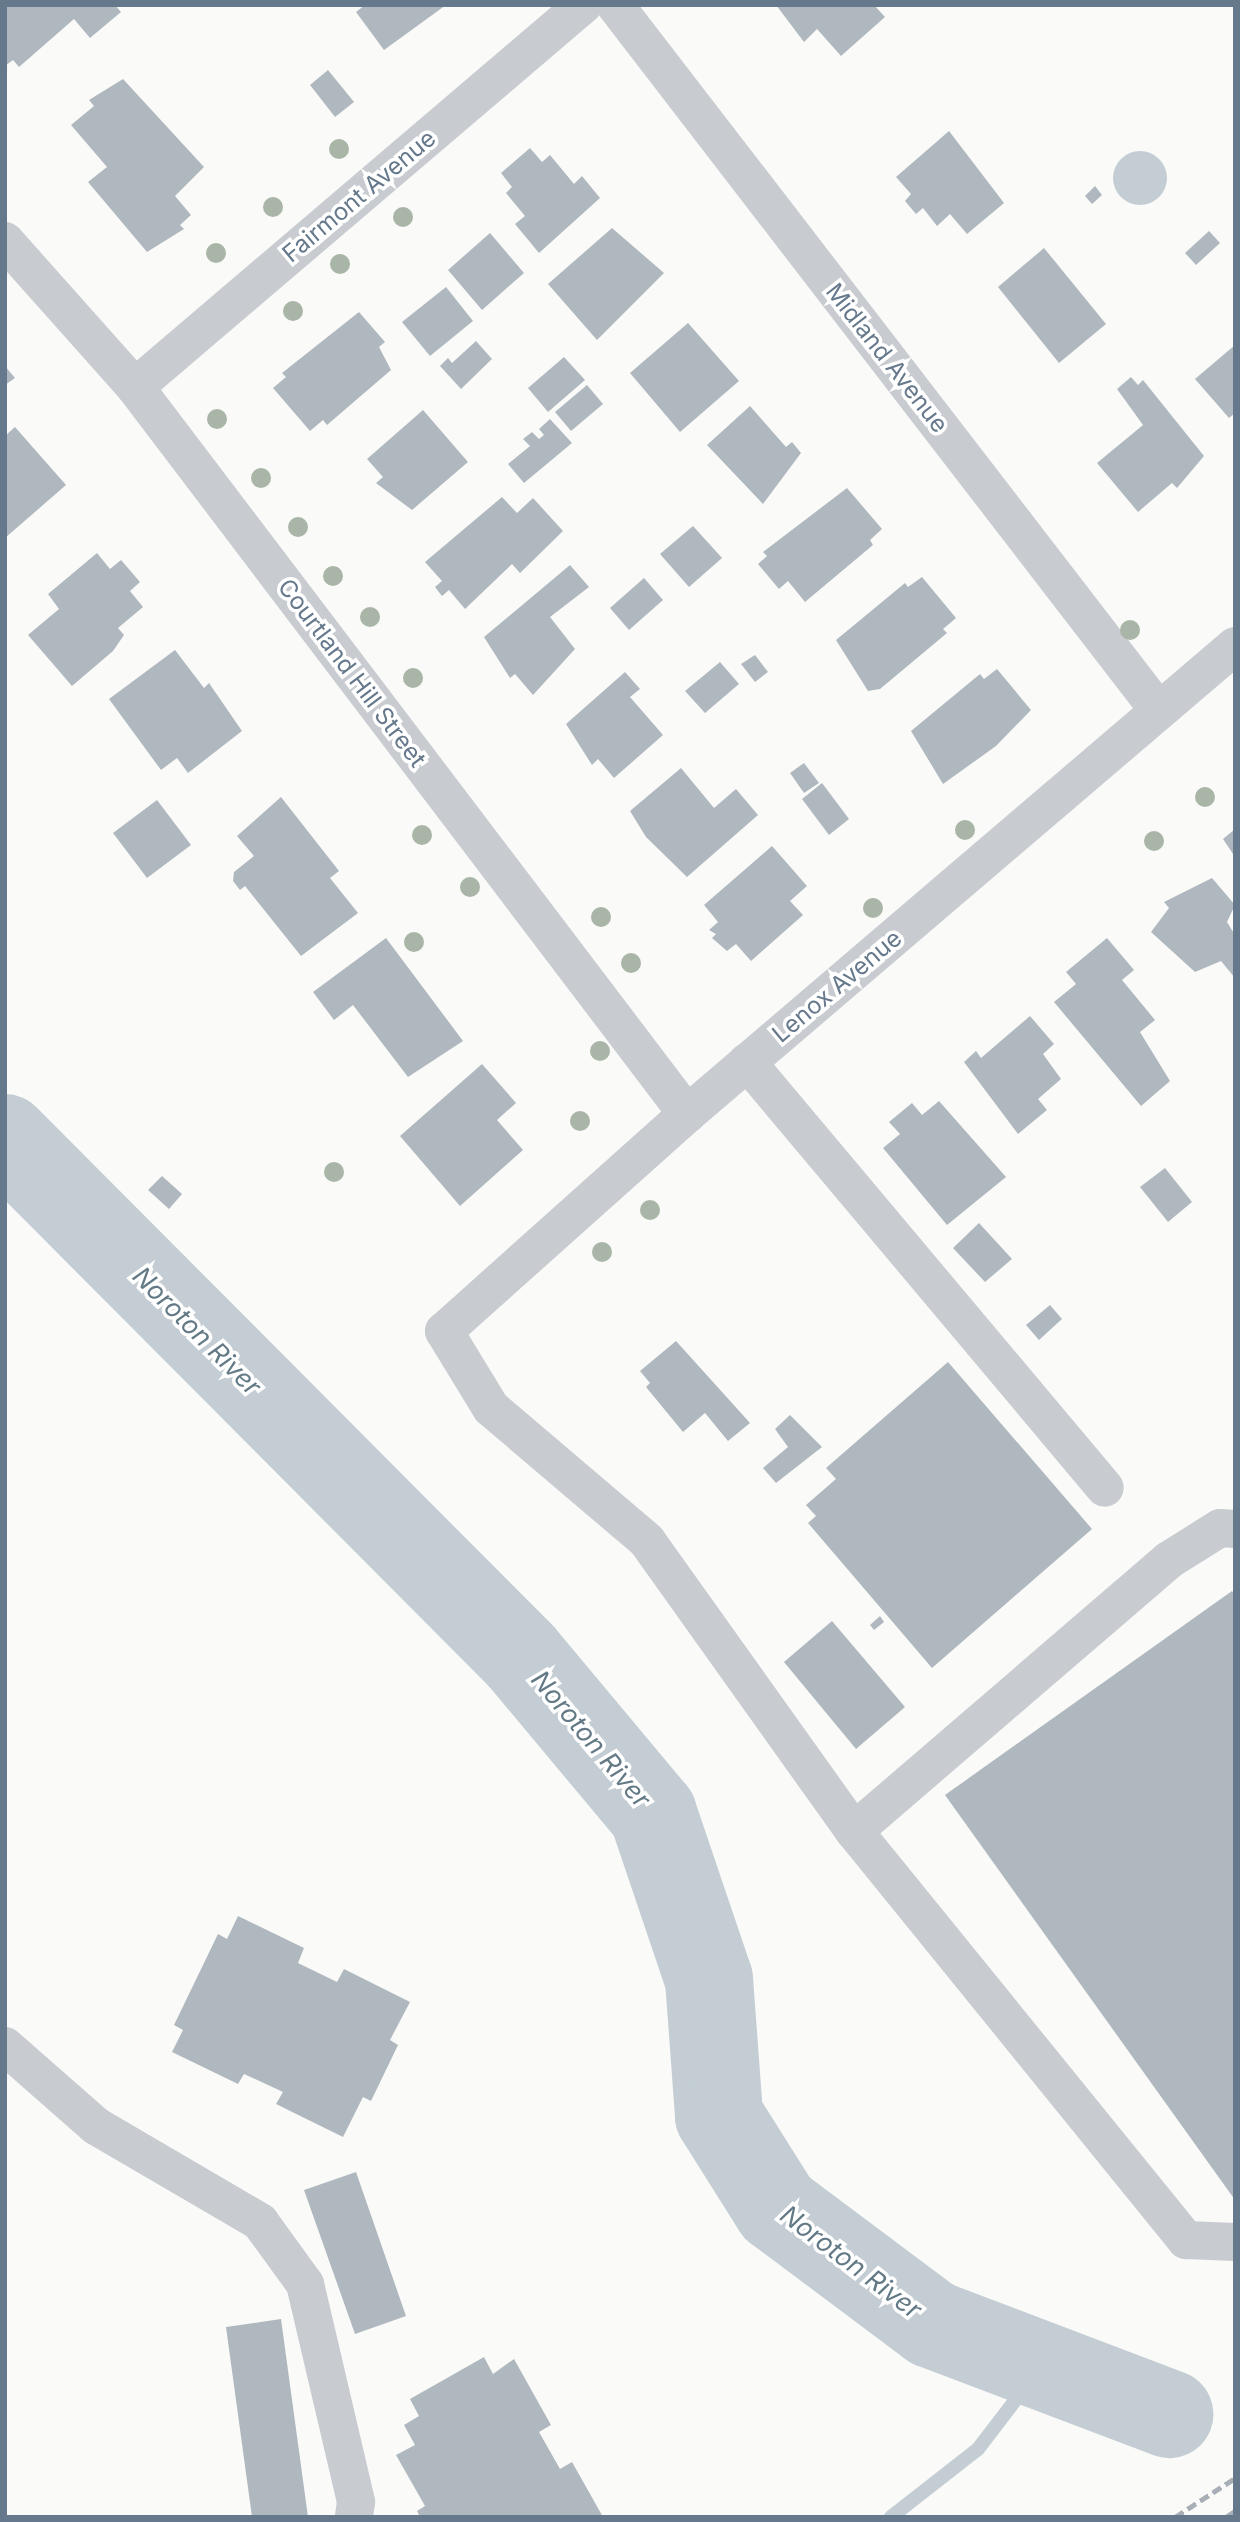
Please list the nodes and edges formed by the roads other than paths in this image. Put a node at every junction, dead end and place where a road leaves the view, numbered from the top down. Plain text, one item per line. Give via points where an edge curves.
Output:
1 (583, 5) edge
2 (615, 5) edge
3 (5, 241) edge
4 (135, 387) junction
5 (1235, 646) edge
6 (1159, 711) junction
7 (747, 1062) junction
8 (687, 1114) junction
9 (1105, 1488) dead end
10 (1235, 1529) edge
11 (854, 1831) junction
12 (5, 2046) edge
13 (1235, 2242) edge
14 (354, 2517) edge

1 - 4 street, Fairmont Avenue
2 - 6 street, Midland Avenue
3 - 4 street, Courtland Hill Street
4 - 8 street, Courtland Hill Street
5 - 6 street, Lenox Avenue
6 - 7 street, Lenox Avenue
7 - 8 street, Lenox Avenue
7 - 9 street
8 - 11 street, Lenox Avenue via 444,1331 491,1408 647,1541
10 - 11 street via 1220,1528 1170,1560
11 - 13 street via 1186,2240
12 - 14 street via 96,2126 260,2222 304,2284 356,2502

